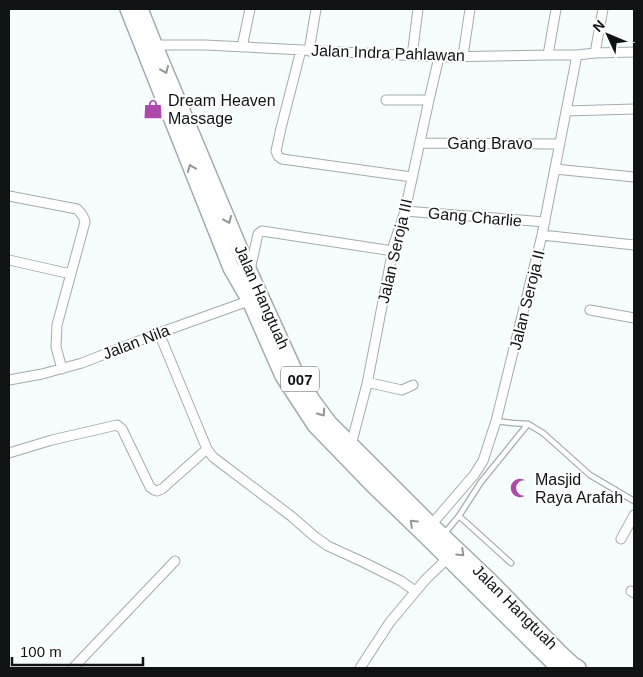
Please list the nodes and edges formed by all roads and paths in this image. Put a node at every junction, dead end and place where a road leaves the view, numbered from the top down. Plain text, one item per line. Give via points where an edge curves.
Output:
1 (128, 9) edge
2 (140, 9) edge
3 (250, 9) edge
4 (316, 9) edge
5 (418, 9) edge
6 (470, 9) edge
7 (556, 9) edge
8 (603, 9) edge
9 (148, 46) junction
10 (242, 47) junction
11 (305, 51) junction
12 (634, 52) edge
13 (595, 53) junction
14 (548, 54) junction
15 (577, 55) junction
16 (412, 56) junction
17 (463, 56) junction
18 (439, 57) junction
19 (386, 100) dead end
20 (429, 100) junction
21 (634, 109) edge
22 (566, 111) junction
23 (420, 143) junction
24 (560, 144) junction
25 (555, 169) junction
26 (412, 176) junction
27 (634, 177) edge
28 (9, 196) edge
29 (405, 211) junction
30 (545, 222) junction
31 (542, 235) junction
32 (634, 245) edge
33 (394, 251) junction
34 (9, 260) edge
35 (250, 271) junction
36 (71, 274) junction
37 (256, 299) junction
38 (590, 310) dead end
39 (634, 318) edge
40 (159, 334) junction
41 (62, 369) junction
42 (9, 380) edge
43 (367, 384) junction
44 (412, 385) dead end
45 (496, 421) junction
46 (528, 424) junction
47 (350, 445) junction
48 (207, 449) junction
49 (9, 453) edge
50 (378, 481) junction
51 (634, 501) edge
52 (634, 515) edge
53 (459, 516) junction
54 (431, 525) junction
55 (442, 535) junction
56 (621, 538) dead end
57 (448, 558) junction
58 (175, 561) dead end
59 (511, 563) dead end
60 (414, 591) junction
61 (73, 668) edge
62 (360, 668) edge
63 (559, 668) edge
64 (578, 668) edge

1 - 9 highway, Jalan Hangtuah / 007
2 - 9 highway, Jalan Hangtuah / 007
3 - 10 street
4 - 11 street
5 - 16 street
6 - 17 street
7 - 14 street
8 - 13 street
9 - 10 street, Jalan Indra Pahlawan
9 -> 35 highway, Jalan Hangtuah / 007
37 -> 9 highway, Jalan Hangtuah / 007 via 231,268
10 - 11 street, Jalan Indra Pahlawan
11 - 16 street, Jalan Indra Pahlawan
11 - 26 street via 281,128 276,151 278,156
12 - 13 street, Jalan Indra Pahlawan
13 - 15 street, Jalan Indra Pahlawan
14 - 15 street, Jalan Indra Pahlawan
14 - 17 street, Jalan Indra Pahlawan
15 - 22 street, Jalan Seroja II
16 - 18 street, Jalan Indra Pahlawan
17 - 18 street, Jalan Indra Pahlawan
18 - 20 street, Jalan Seroja III
19 - 20 street
20 - 23 street, Jalan Seroja III
21 - 22 street
22 - 24 street, Jalan Seroja II
23 - 24 street, Gang Bravo
23 - 26 street, Jalan Seroja III
24 - 25 street, Jalan Seroja II
25 - 27 street
25 - 30 street, Jalan Seroja II
26 - 29 street, Jalan Seroja III
28 - 36 street via 77,209 83,215
29 - 30 street, Gang Charlie
29 - 33 street, Jalan Seroja III
30 - 31 street, Jalan Seroja II
31 - 32 street
31 - 45 street, Jalan Seroja II
33 - 35 street via 262,231 258,234
33 - 43 street, Jalan Seroja III
34 - 36 street
35 - 37 highway, Jalan Hangtuah / 007
36 - 41 street via 57,325 56,347
37 - 40 street, Jalan Nila
37 -> 47 highway, Jalan Hangtuah / 007 via 312,400
37 - 50 highway, Jalan Hangtuah / 007 via 283,376 305,411 315,425
38 - 39 street
40 - 41 street, Jalan Nila
40 - 48 street
41 - 42 street, Jalan Nila
43 - 44 street via 402,390
43 - 47 street, Jalan Seroja III
45 - 46 lane
45 - 54 street, Jalan Seroja II via 483,461
46 - 51 lane via 543,432 590,475
46 - 53 lane via 480,482
47 - 50 highway, Jalan Hangtuah / 007
48 - 49 street via 158,491 150,487 118,426
48 - 60 street via 328,546 401,581
50 - 54 highway, Jalan Hangtuah / 007
57 -> 50 highway, Jalan Hangtuah / 007
52 - 56 street
53 - 55 lane
53 - 59 lane
54 - 55 highway, Jalan Hangtuah / 007
55 -> 64 highway, Jalan Hangtuah / 007
57 - 60 street
57 - 63 highway, Jalan Hangtuah / 007
58 - 61 street
60 - 62 street

